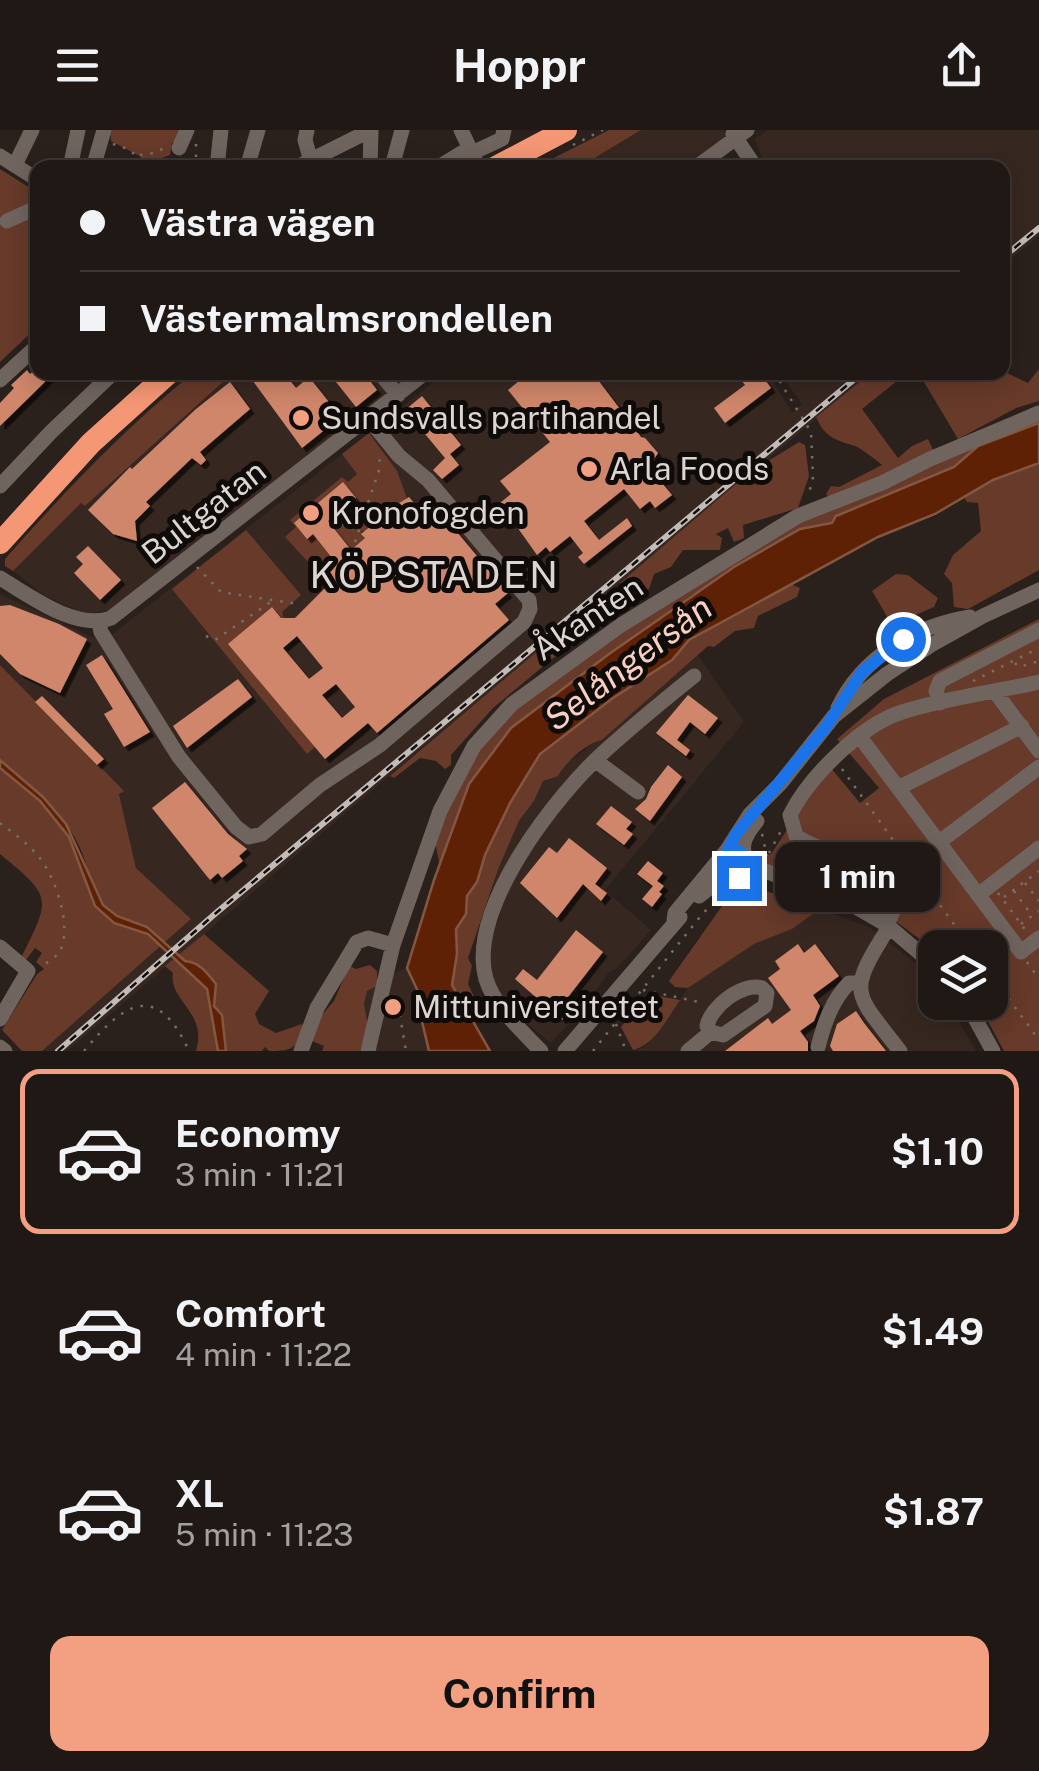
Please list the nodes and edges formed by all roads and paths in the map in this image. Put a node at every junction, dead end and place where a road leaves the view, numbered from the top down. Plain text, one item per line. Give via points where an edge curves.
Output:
1 (32, 130) edge
2 (78, 130) edge
3 (221, 130) edge
4 (258, 130) edge
5 (307, 130) edge
6 (371, 130) edge
7 (402, 130) edge
8 (462, 130) edge
9 (504, 130) edge
10 (191, 132) edge
11 (738, 133) edge
12 (556, 134) edge
13 (105, 136) edge
14 (173, 147) joint
15 (0, 156) edge
16 (140, 156) junction
17 (474, 156) edge
18 (72, 160) edge
19 (96, 160) edge
20 (145, 160) edge
21 (195, 160) edge
22 (218, 160) edge
23 (249, 160) edge
24 (311, 160) edge
25 (317, 160) edge
26 (370, 160) edge
27 (394, 160) edge
28 (509, 160) edge
29 (705, 160) edge
30 (752, 160) edge
31 (15, 165) junction
32 (30, 175) edge
33 (30, 211) edge
34 (7, 221) dead end
35 (30, 352) edge
36 (0, 380) edge
37 (106, 380) edge
38 (161, 380) edge
39 (386, 380) edge
40 (416, 380) edge
41 (779, 380) edge
42 (398, 395) junction
43 (1039, 413) edge
44 (368, 418) junction
45 (380, 446) dead end
46 (0, 486) edge
47 (798, 516) junction
48 (332, 520) dead end
49 (359, 530) junction
50 (355, 542) dead end
51 (0, 543) edge
52 (196, 566) dead end
53 (0, 578) edge
54 (1039, 590) edge
55 (276, 599) junction
56 (298, 604) dead end
57 (99, 623) junction
58 (1039, 630) edge
59 (206, 636) dead end
60 (1039, 648) edge
61 (1039, 660) edge
62 (1014, 661) junction
63 (694, 676) dead end
64 (1039, 682) edge
65 (996, 692) junction
66 (966, 698) junction
67 (940, 704) junction
68 (1022, 726) junction
69 (860, 738) junction
70 (1039, 751) edge
71 (834, 758) junction
72 (596, 761) junction
73 (1039, 767) edge
74 (898, 788) junction
75 (638, 792) dead end
76 (790, 815) junction
77 (0, 823) edge
78 (938, 843) junction
79 (1039, 848) edge
80 (734, 868) junction
81 (765, 871) junction
82 (1038, 874) edge
83 (786, 880) junction
84 (1024, 882) junction
85 (984, 889) junction
86 (1013, 890) junction
87 (1002, 899) junction
88 (1039, 901) edge
89 (1039, 910) edge
90 (1032, 916) junction
91 (1021, 924) junction
92 (888, 926) junction
93 (959, 930) edge
94 (1032, 944) edge
95 (393, 945) junction
96 (0, 946) edge
97 (918, 952) edge
98 (28, 972) junction
99 (1039, 978) edge
100 (860, 983) junction
101 (386, 986) junction
102 (641, 990) junction
103 (1008, 998) edge
104 (712, 1011) junction
105 (0, 1020) edge
106 (976, 1020) edge
107 (616, 1024) junction
108 (710, 1032) junction
109 (1039, 1040) edge
110 (819, 1050) edge
111 (84, 1051) edge
112 (189, 1051) edge
113 (300, 1051) edge
114 (368, 1051) edge
115 (406, 1051) edge
116 (541, 1051) edge
117 (566, 1051) edge
118 (593, 1051) edge
119 (626, 1051) edge
120 (688, 1051) edge
121 (900, 1051) edge
122 (993, 1051) edge

1 - 31 street
2 - 18 street
3 - 22 street
4 - 23 street
5 - 24 street
6 - 25 street
6 - 26 street
7 - 27 street
8 - 17 street
9 - 17 street
10 - 14 street
10 - 21 path
11 - 29 street
11 - 30 street
12 - 28 highway
13 - 16 path
13 - 19 street
14 - 16 path
15 - 31 street
16 - 20 path
31 - 32 street
33 - 34 street
35 - 36 street
37 - 46 street
38 - 51 highway via 91,443
39 - 42 street
40 - 42 street, Bultgatan
41 - 47 path via 811,432 813,477
42 - 44 street, Bultgatan
43 - 47 street, Åkanten
44 - 57 street, Bultgatan
44 - 57 street via 530,600 524,622 380,745 262,834 249,837 179,757
45 - 49 path
47 - 95 street, Åkanten via 621,625 494,721 440,811
48 - 49 path
49 - 50 path
52 - 55 path via 221,592
53 - 57 street via 57,610
54 - 80 street via 887,674 834,716 750,814
55 - 56 path
55 - 59 path via 215,640
58 - 67 street via 940,681
60 - 62 path
61 - 62 path via 1019,667
62 - 66 path via 967,684
63 - 72 street
64 - 65 street
65 - 66 street
65 - 68 street
66 - 67 street
67 - 69 street via 899,713
68 - 70 street
68 - 74 street
69 - 71 street
69 - 74 street
71 - 76 street
71 - 93 path
72 - 75 street
72 - 116 street via 520,858 484,941 490,989
73 - 78 street
74 - 78 street
76 - 81 path
76 - 92 street via 802,841 893,881 899,898
77 - 98 path via 43,862 60,906 62,947
78 - 85 street
79 - 85 street
80 - 81 street
80 - 83 street
80 - 102 path via 718,898
80 - 117 street via 675,913
81 - 83 street
82 - 84 path
83 - 92 street via 848,902
84 - 86 path
84 - 88 path
85 - 87 path
85 - 94 street
86 - 87 path
86 - 90 path
87 - 91 path
89 - 90 path
90 - 91 path
91 - 94 path
92 - 97 street
92 - 100 street
94 - 99 path
95 - 101 street, Åkanten
95 - 113 street via 358,942 317,1008
96 - 98 street
98 - 105 street
100 - 110 street via 843,989
100 - 121 street via 860,998
101 - 114 street, Åkanten
101 - 115 path via 398,1004
102 - 104 path via 703,1002
102 - 107 path
103 - 109 path
104 - 108 street
104 - 108 street via 748,986 767,993 765,1006 723,1035
106 - 122 street
107 - 118 path
107 - 119 path
108 - 120 street
111 - 112 path via 124,1010 142,1005 160,1012

